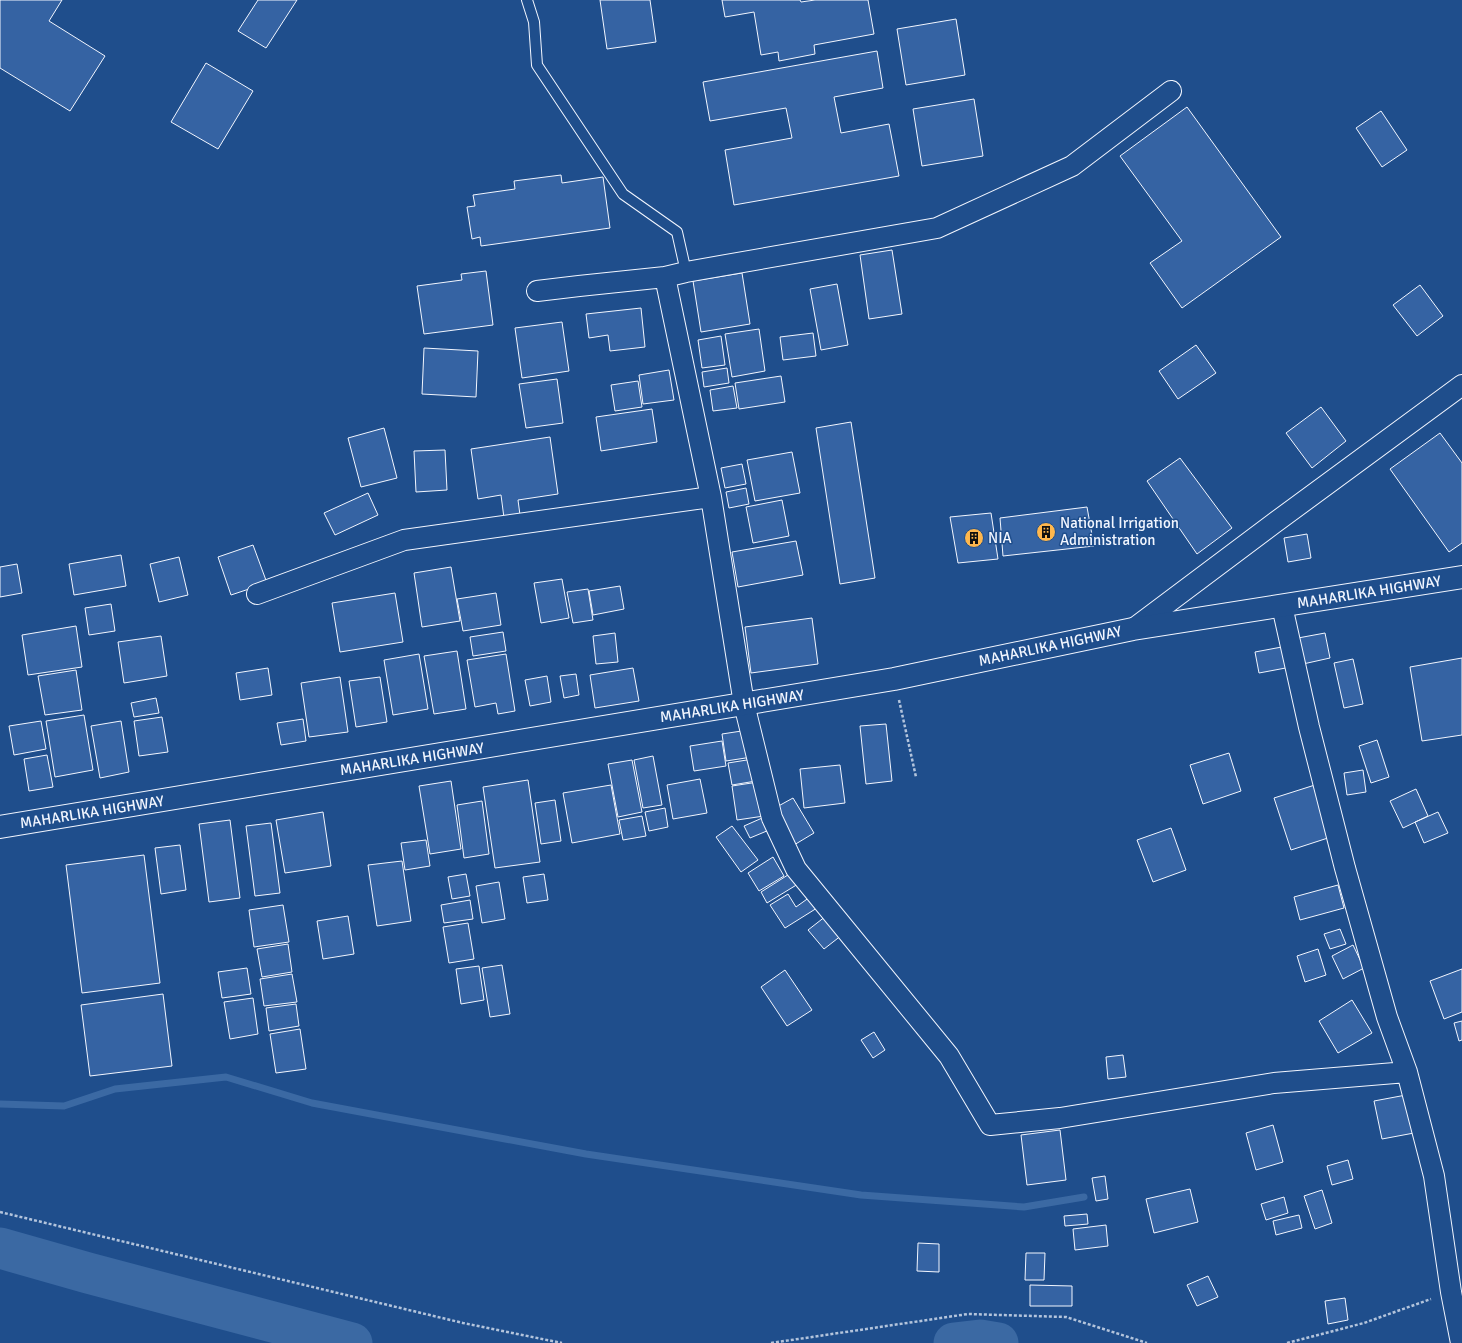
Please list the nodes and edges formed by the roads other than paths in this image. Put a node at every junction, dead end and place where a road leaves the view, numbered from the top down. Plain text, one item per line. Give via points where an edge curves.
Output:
1 (527, 0) edge
2 (1170, 91) dead end
3 (686, 272) junction
4 (666, 277) junction
5 (537, 292) dead end
6 (1462, 385) edge
7 (711, 497) junction
8 (1462, 577) edge
9 (257, 594) dead end
10 (1282, 606) junction
11 (1133, 629) junction
12 (744, 704) junction
13 (0, 827) edge
14 (1408, 1072) junction
15 (1461, 1343) edge

1 - 3 lane via 534,22 537,65 622,194 676,232
2 - 3 street via 1072,166 937,228
3 - 4 street
4 - 5 street
4 - 7 street
6 - 11 street
7 - 9 street via 404,540
7 - 12 street
8 - 10 highway, MAHARLIKA HIGHWAY
10 - 11 highway, MAHARLIKA HIGHWAY
10 - 14 street via 1345,868 1388,1017
11 - 12 highway, MAHARLIKA HIGHWAY via 894,679
12 - 13 highway, MAHARLIKA HIGHWAY
12 - 14 street via 772,818 796,869 949,1056 990,1125 1060,1118 1274,1083
14 - 15 street via 1434,1176

